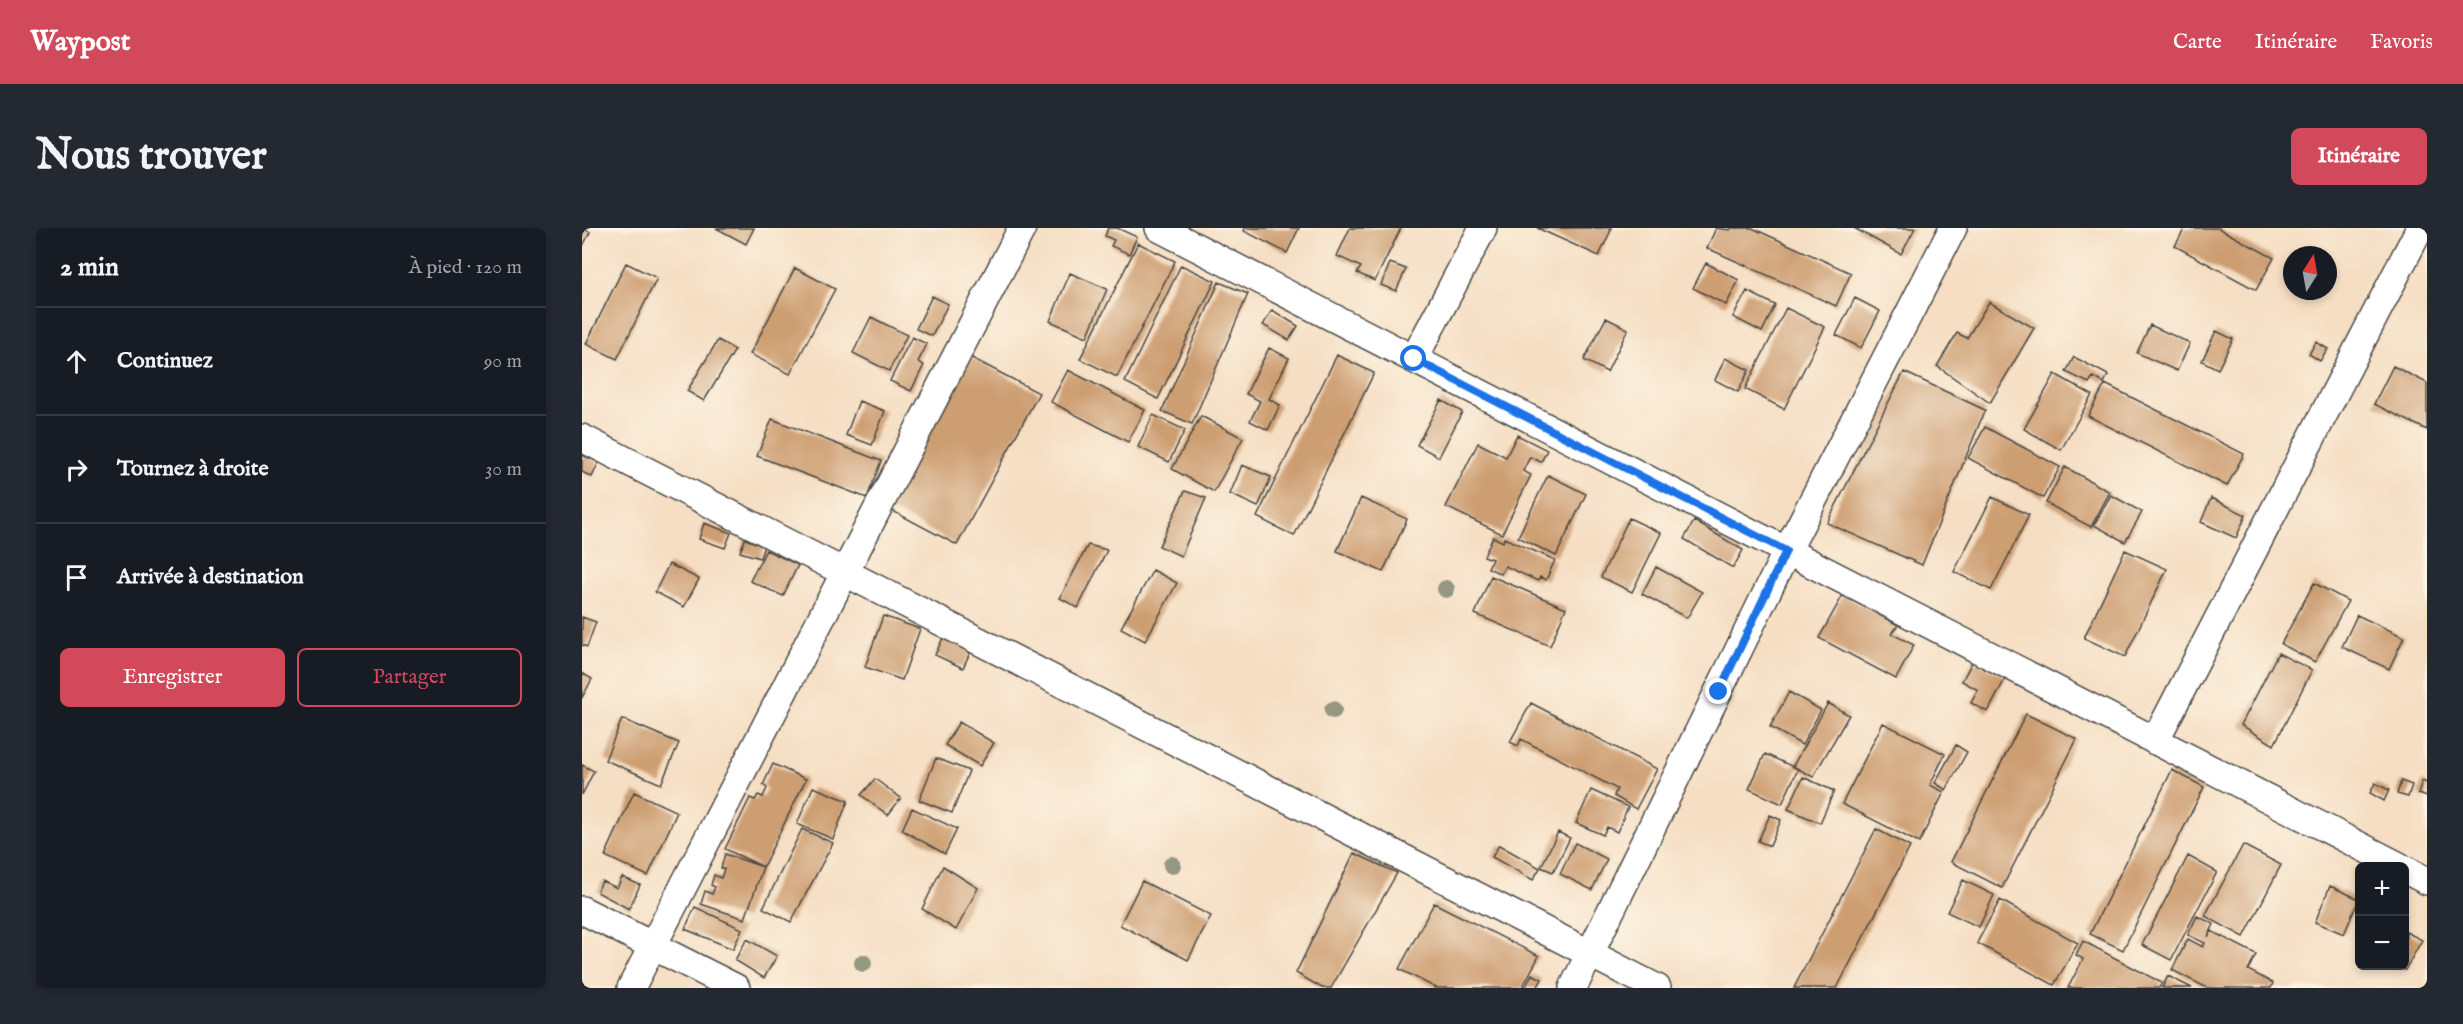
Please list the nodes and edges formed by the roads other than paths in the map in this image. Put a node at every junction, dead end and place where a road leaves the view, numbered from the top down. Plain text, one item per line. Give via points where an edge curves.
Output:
1 (1022, 228) edge
2 (1159, 228) edge
3 (1483, 228) edge
4 (1953, 228) edge
5 (2420, 228) edge
6 (1414, 359) junction
7 (582, 438) edge
8 (1786, 551) junction
9 (845, 572) junction
10 (2156, 741) junction
11 (2389, 862) edge
12 (2409, 872) edge
13 (2427, 881) edge
14 (582, 910) edge
15 (652, 946) junction
16 (1591, 954) junction
17 (631, 988) edge
18 (736, 988) edge
19 (1574, 988) edge
20 (1658, 988) edge

1 - 9 street
2 - 6 street
3 - 6 street
4 - 8 street
5 - 10 street
6 - 8 street
7 - 9 street
8 - 10 street
8 - 16 street
9 - 15 street
9 - 16 street
10 - 11 street
12 - 13 street
14 - 15 street
15 - 17 street
15 - 18 street
16 - 19 street
16 - 20 street

